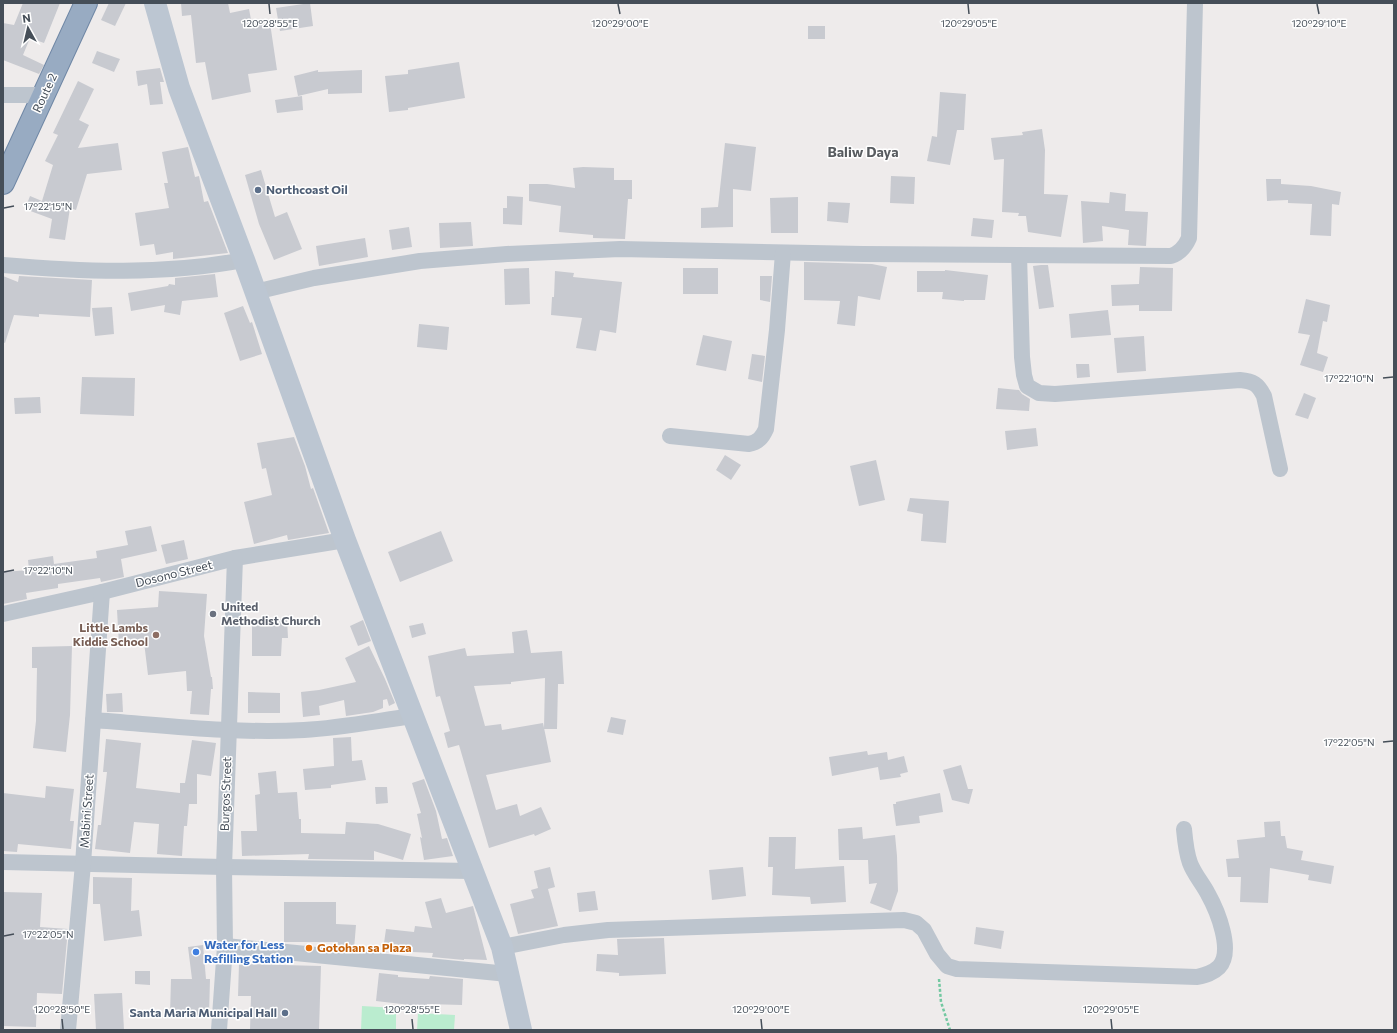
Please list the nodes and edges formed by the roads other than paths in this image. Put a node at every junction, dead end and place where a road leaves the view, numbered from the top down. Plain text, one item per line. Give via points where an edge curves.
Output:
1 (86, 3) edge
2 (155, 3) edge
3 (1195, 3) edge
4 (3, 95) edge
5 (44, 96) junction
6 (3, 183) edge
7 (783, 252) junction
8 (1019, 255) junction
9 (244, 260) junction
10 (3, 264) edge
11 (255, 292) junction
12 (670, 436) dead end
13 (1280, 470) dead end
14 (345, 540) junction
15 (235, 558) junction
16 (102, 592) junction
17 (3, 614) edge
18 (413, 716) junction
19 (93, 720) junction
20 (228, 730) junction
21 (1184, 829) dead end
22 (3, 862) edge
23 (83, 864) junction
24 (224, 867) junction
25 (472, 871) junction
26 (225, 946) junction
27 (502, 947) junction
28 (508, 974) junction
29 (68, 1030) edge
30 (219, 1030) edge
31 (521, 1030) edge

1 - 5 highway, Route 2
2 - 9 main road via 179,88
3 - 8 street via 1189,238 1186,244 1178,254 1171,256
4 - 5 street
5 - 6 highway, Route 2
7 - 8 street
7 - 11 street via 620,249 507,254 420,261 314,278
7 - 12 street via 777,338 763,436 749,444
8 - 13 street via 1022,357 1027,386 1039,393 1055,394 1232,380 1250,381 1264,396
9 - 10 street via 147,270 81,270
9 - 11 main road
11 - 14 main road
14 - 15 street, Dosono Street
14 - 18 main road
15 - 16 street, Dosono Street
15 - 20 street, Burgos Street
16 - 17 street, Dosono Street
16 - 19 street, Mabini Street
18 - 20 street via 303,730
18 - 25 main road
19 - 20 street
19 - 23 street, Mabini Street
20 - 24 street, Burgos Street
21 - 27 street via 1190,862 1220,921 1224,941 1224,956 1220,966 1211,974 1198,977 957,969 947,966 924,930 916,923 904,920 608,930 564,935
22 - 23 street
23 - 24 street
23 - 29 street, Mabini Street
24 - 25 street
24 - 26 street, Burgos Street
25 - 27 main road
26 - 28 street
26 - 30 street, Burgos Street
27 - 28 main road
28 - 31 main road

